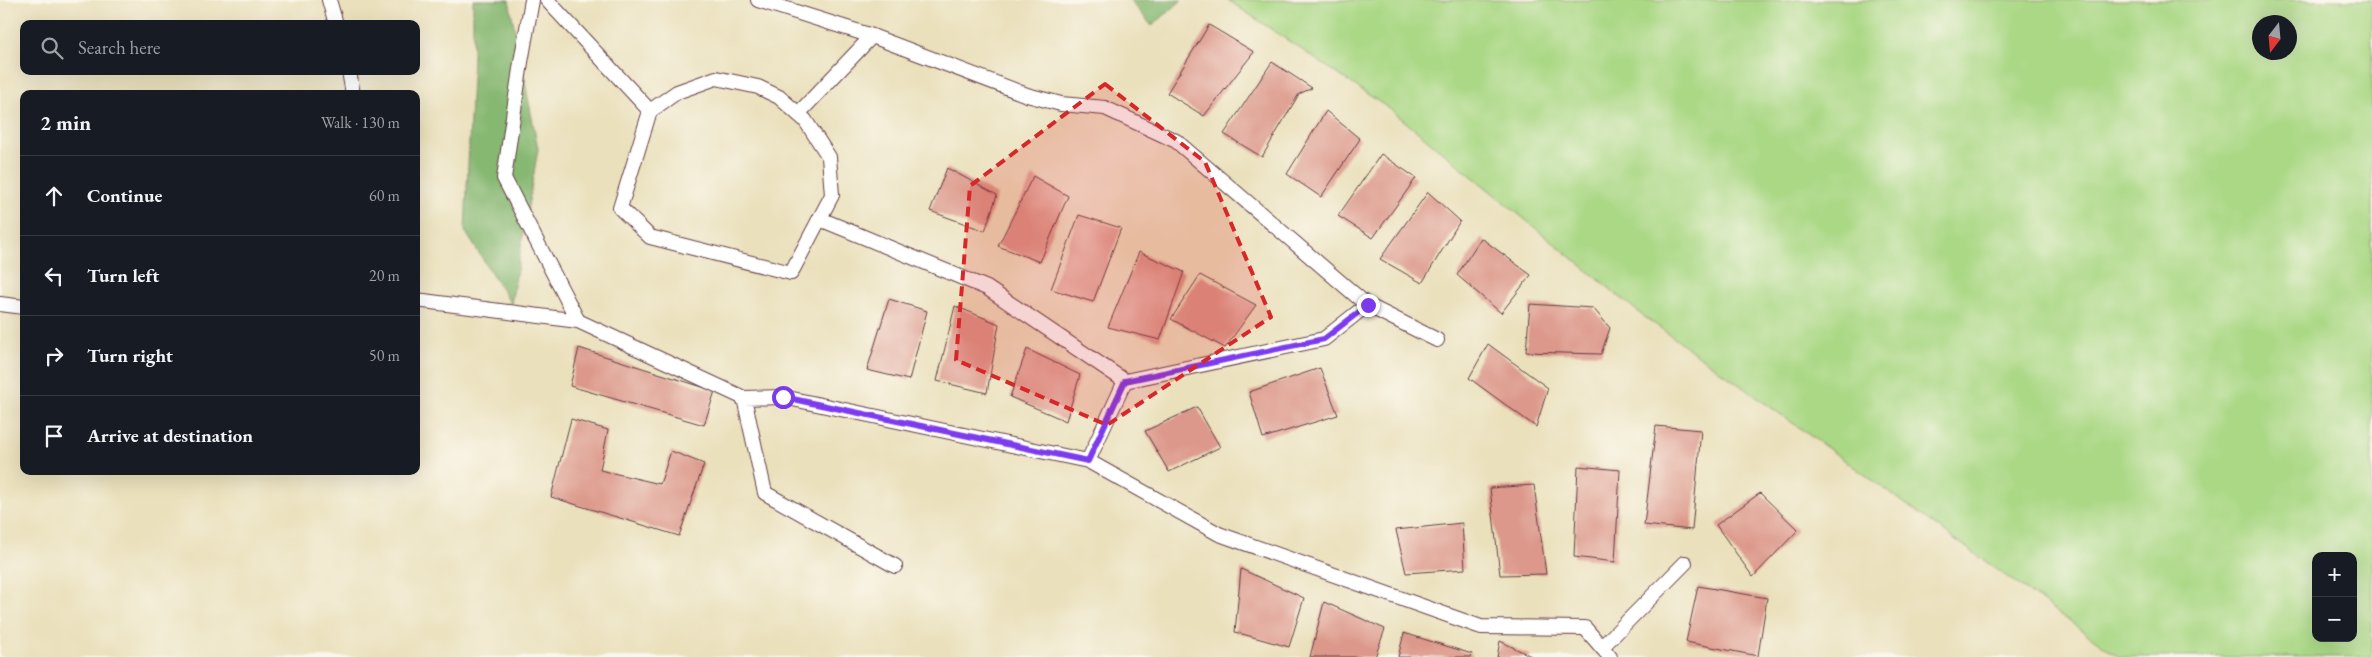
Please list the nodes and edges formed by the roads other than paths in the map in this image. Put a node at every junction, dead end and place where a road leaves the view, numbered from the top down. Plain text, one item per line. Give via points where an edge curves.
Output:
1 (329, 0) edge
2 (532, 0) edge
3 (758, 0) edge
4 (552, 2) edge
5 (335, 20) edge
6 (872, 36) junction
7 (350, 75) edge
8 (352, 90) edge
9 (650, 111) junction
10 (798, 114) junction
11 (820, 219) junction
12 (420, 301) edge
13 (0, 304) edge
14 (1368, 305) junction
15 (20, 306) edge
16 (578, 321) junction
17 (1437, 340) dead end
18 (1125, 381) junction
19 (744, 398) junction
20 (1088, 461) junction
21 (1685, 562) dead end
22 (895, 566) dead end
23 (1606, 652) edge

1 - 5 lane
2 - 16 lane via 504,178
3 - 6 lane
4 - 9 lane
6 - 10 lane
6 - 14 lane via 1027,95 1061,104 1105,108 1176,141
7 - 8 lane
9 - 10 lane via 677,92 716,78 758,87 779,97
9 - 11 lane via 620,208 650,238 791,272
10 - 11 lane via 828,157 832,195
11 - 18 lane via 987,288
12 - 16 lane
13 - 15 lane
14 - 17 lane
14 - 18 lane via 1324,339
16 - 19 lane
18 - 20 lane
19 - 20 lane via 783,397
19 - 22 lane via 765,493
20 - 23 lane via 1219,534 1481,627 1585,628
21 - 23 lane

